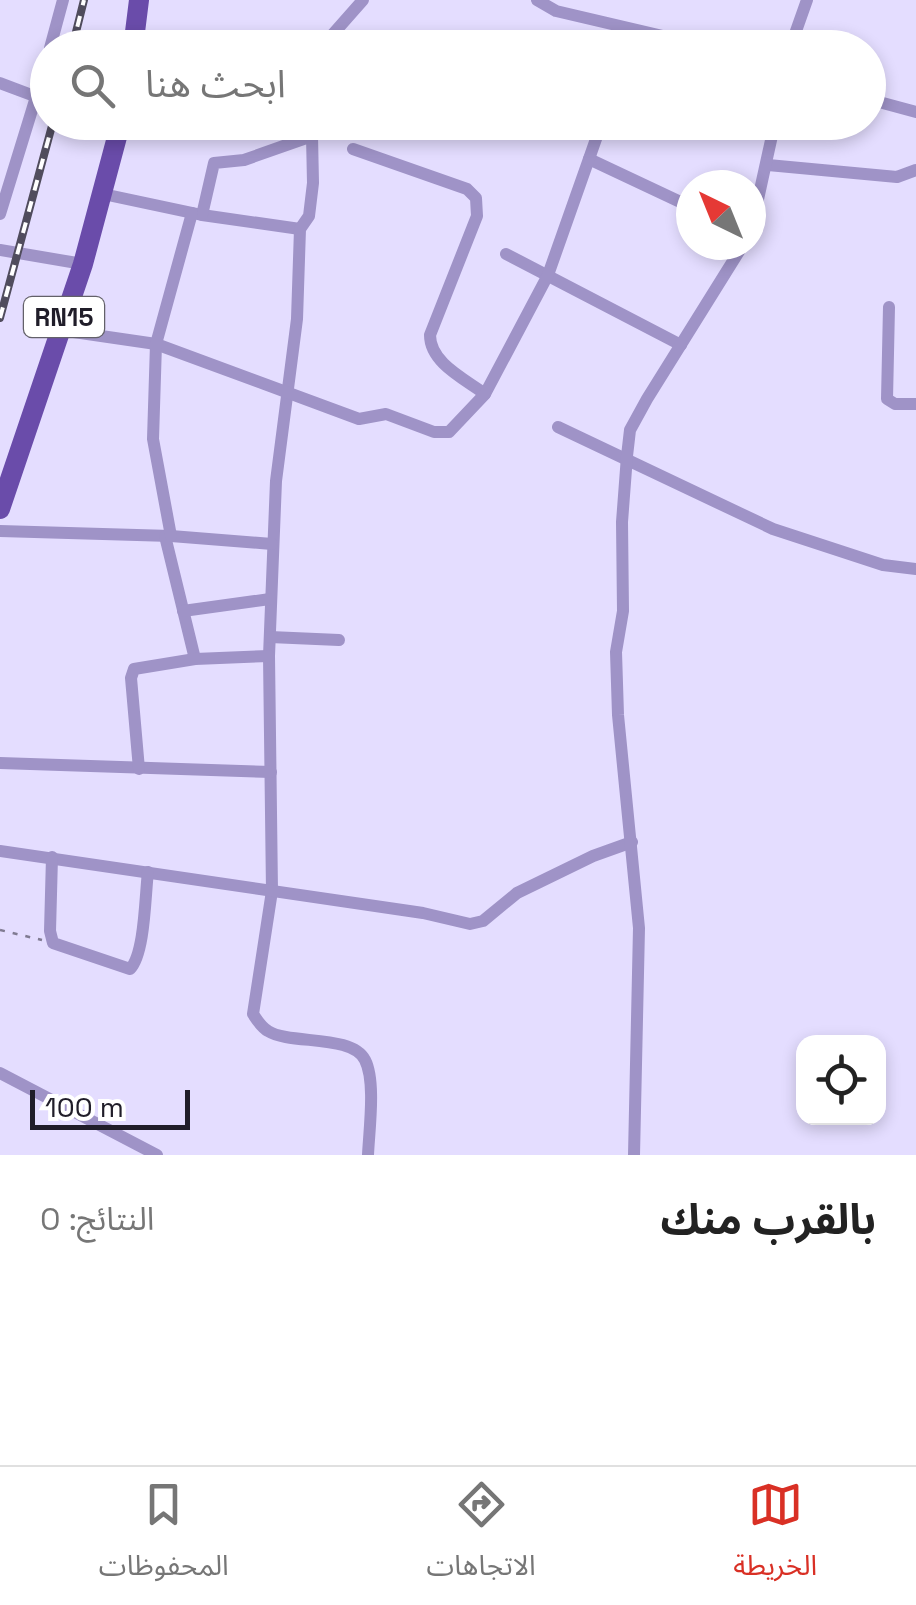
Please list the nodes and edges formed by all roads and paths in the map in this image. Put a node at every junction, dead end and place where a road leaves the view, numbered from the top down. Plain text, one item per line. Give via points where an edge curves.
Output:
1 (63, 0) edge
2 (139, 0) edge
3 (363, 0) edge
4 (537, 0) edge
5 (807, 0) edge
6 (55, 30) edge
7 (135, 30) edge
8 (337, 30) edge
9 (637, 30) edge
10 (796, 30) edge
11 (0, 83) edge
12 (30, 95) edge
13 (886, 104) edge
14 (30, 112) edge
15 (916, 112) edge
16 (116, 140) edge
17 (288, 140) edge
18 (312, 140) edge
19 (596, 140) edge
20 (772, 140) edge
21 (353, 149) dead end
22 (589, 159) junction
23 (768, 165) junction
24 (916, 170) edge
25 (6, 173) edge
26 (766, 173) edge
27 (103, 194) junction
28 (676, 201) edge
29 (0, 214) edge
30 (197, 214) junction
31 (300, 228) junction
32 (0, 251) edge
33 (506, 254) dead end
34 (734, 260) edge
35 (84, 264) junction
36 (548, 276) junction
37 (889, 307) dead end
38 (60, 330) junction
39 (156, 344) junction
40 (681, 345) junction
41 (286, 392) junction
42 (485, 394) junction
43 (916, 404) edge
44 (558, 427) dead end
45 (627, 456) junction
46 (3, 485) edge
47 (0, 509) edge
48 (0, 531) edge
49 (168, 536) junction
50 (272, 544) junction
51 (916, 569) edge
52 (270, 599) junction
53 (183, 611) junction
54 (270, 637) junction
55 (339, 640) dead end
56 (270, 656) junction
57 (195, 659) junction
58 (0, 764) edge
59 (139, 769) junction
60 (271, 772) junction
61 (632, 842) junction
62 (0, 851) edge
63 (52, 857) junction
64 (148, 872) junction
65 (272, 891) junction
66 (0, 930) edge
67 (53, 943) junction
68 (0, 1074) edge
69 (157, 1155) edge
70 (368, 1155) edge
71 (634, 1155) edge

1 - 6 street
2 - 7 main road
3 - 8 street
4 - 9 street via 556,11
5 - 10 street
11 - 12 street
13 - 15 street
14 - 25 street
16 - 27 main road, RN15
17 - 30 street via 244,160 214,163
18 - 31 street via 310,216
19 - 22 street
20 - 23 street
21 - 42 street via 467,189 476,198 477,216 430,345
22 - 28 street
22 - 36 street
23 - 24 street via 897,177
23 - 26 street
25 - 29 street
27 - 30 street
27 - 35 main road, RN15
30 - 31 street
30 - 39 street
31 - 41 street
32 - 35 street
33 - 36 street
34 - 40 street
35 - 38 main road, RN15
36 - 40 street
36 - 42 street
37 - 43 street via 887,399
38 - 39 street
38 - 46 main road, RN15
39 - 41 street
39 - 49 street via 153,439
40 - 45 street via 630,430
41 - 42 street via 360,419 386,414 444,434
41 - 50 street
44 - 45 street
45 - 51 street via 773,529
45 - 61 street via 616,652
46 - 47 main road, RN15
48 - 49 street
49 - 50 street
49 - 53 street
50 - 52 street
52 - 53 street
52 - 54 street
53 - 57 street
54 - 55 street
54 - 56 street
56 - 57 street
56 - 60 street
57 - 59 street via 134,668
58 - 59 street
59 - 60 street
60 - 65 street
61 - 65 street via 518,893 470,924
61 - 71 street via 639,928
62 - 63 street
63 - 64 street
63 - 67 street
64 - 65 street
64 - 67 street via 133,968
65 - 70 street via 252,1014 271,1034 360,1053 369,1081
66 - 67 path
68 - 69 street

